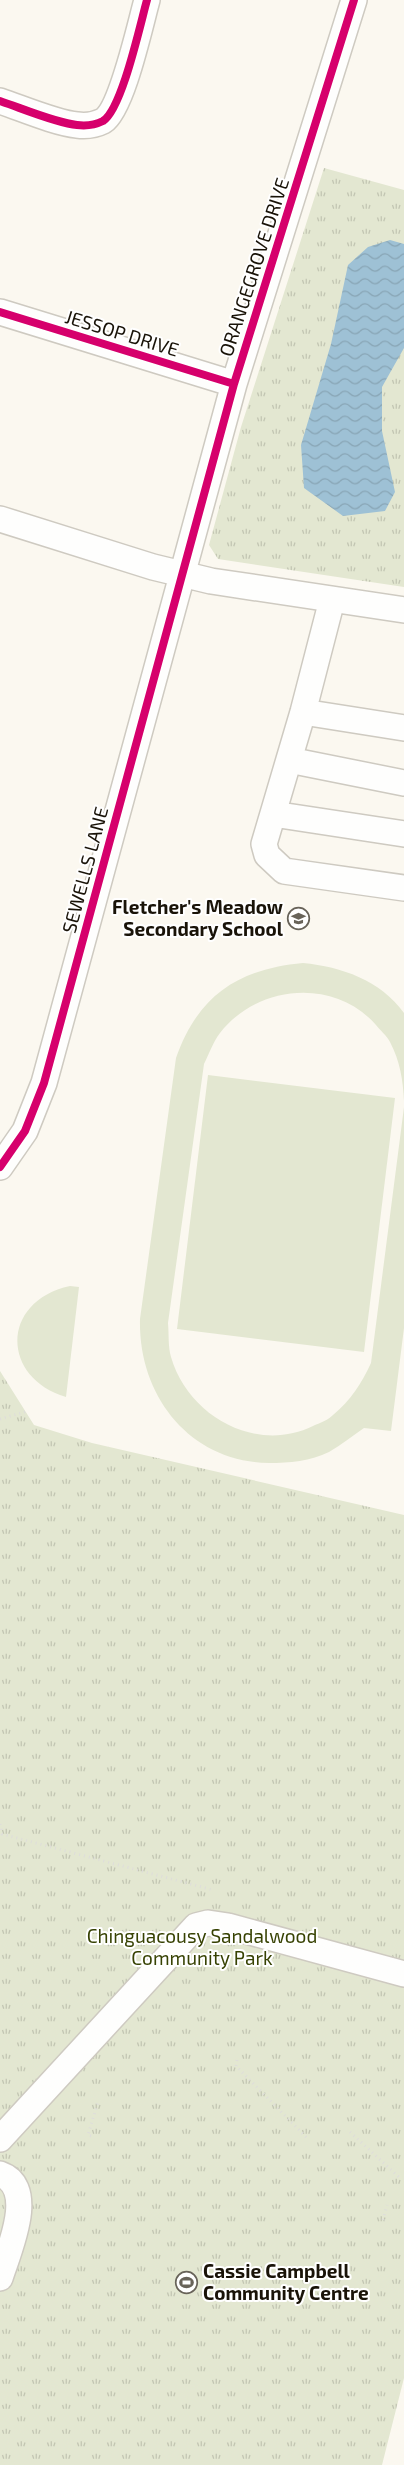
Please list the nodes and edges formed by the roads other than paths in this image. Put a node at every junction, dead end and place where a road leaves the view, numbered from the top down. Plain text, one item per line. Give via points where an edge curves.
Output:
1 (148, 0) edge
2 (354, 0) edge
3 (0, 102) edge
4 (0, 312) edge
5 (234, 384) junction
6 (0, 519) edge
7 (182, 574) junction
8 (332, 600) junction
9 (404, 610) edge
10 (303, 712) junction
11 (404, 728) edge
12 (289, 760) junction
13 (404, 782) edge
14 (273, 814) junction
15 (404, 834) edge
16 (404, 888) edge
17 (0, 1167) edge
18 (404, 1974) edge
19 (0, 2139) edge
20 (0, 2174) edge
21 (0, 2278) edge

1 - 3 street via 120,93 113,111 103,121 75,125
2 - 5 street, ORANGEGROVE DRIVE
4 - 5 street, JESSOP DRIVE
5 - 7 street, ORANGEGROVE DRIVE
6 - 7 street
7 - 8 street
7 - 17 street, SEWELLS LANE via 44,1083 25,1131
8 - 9 street
8 - 10 street
10 - 11 street
10 - 12 street
12 - 13 street
12 - 14 street
14 - 15 street
14 - 16 street via 264,844 267,855 284,871
18 - 19 street via 228,1926 208,1923 196,1926
20 - 21 street via 13,2183 20,2204

